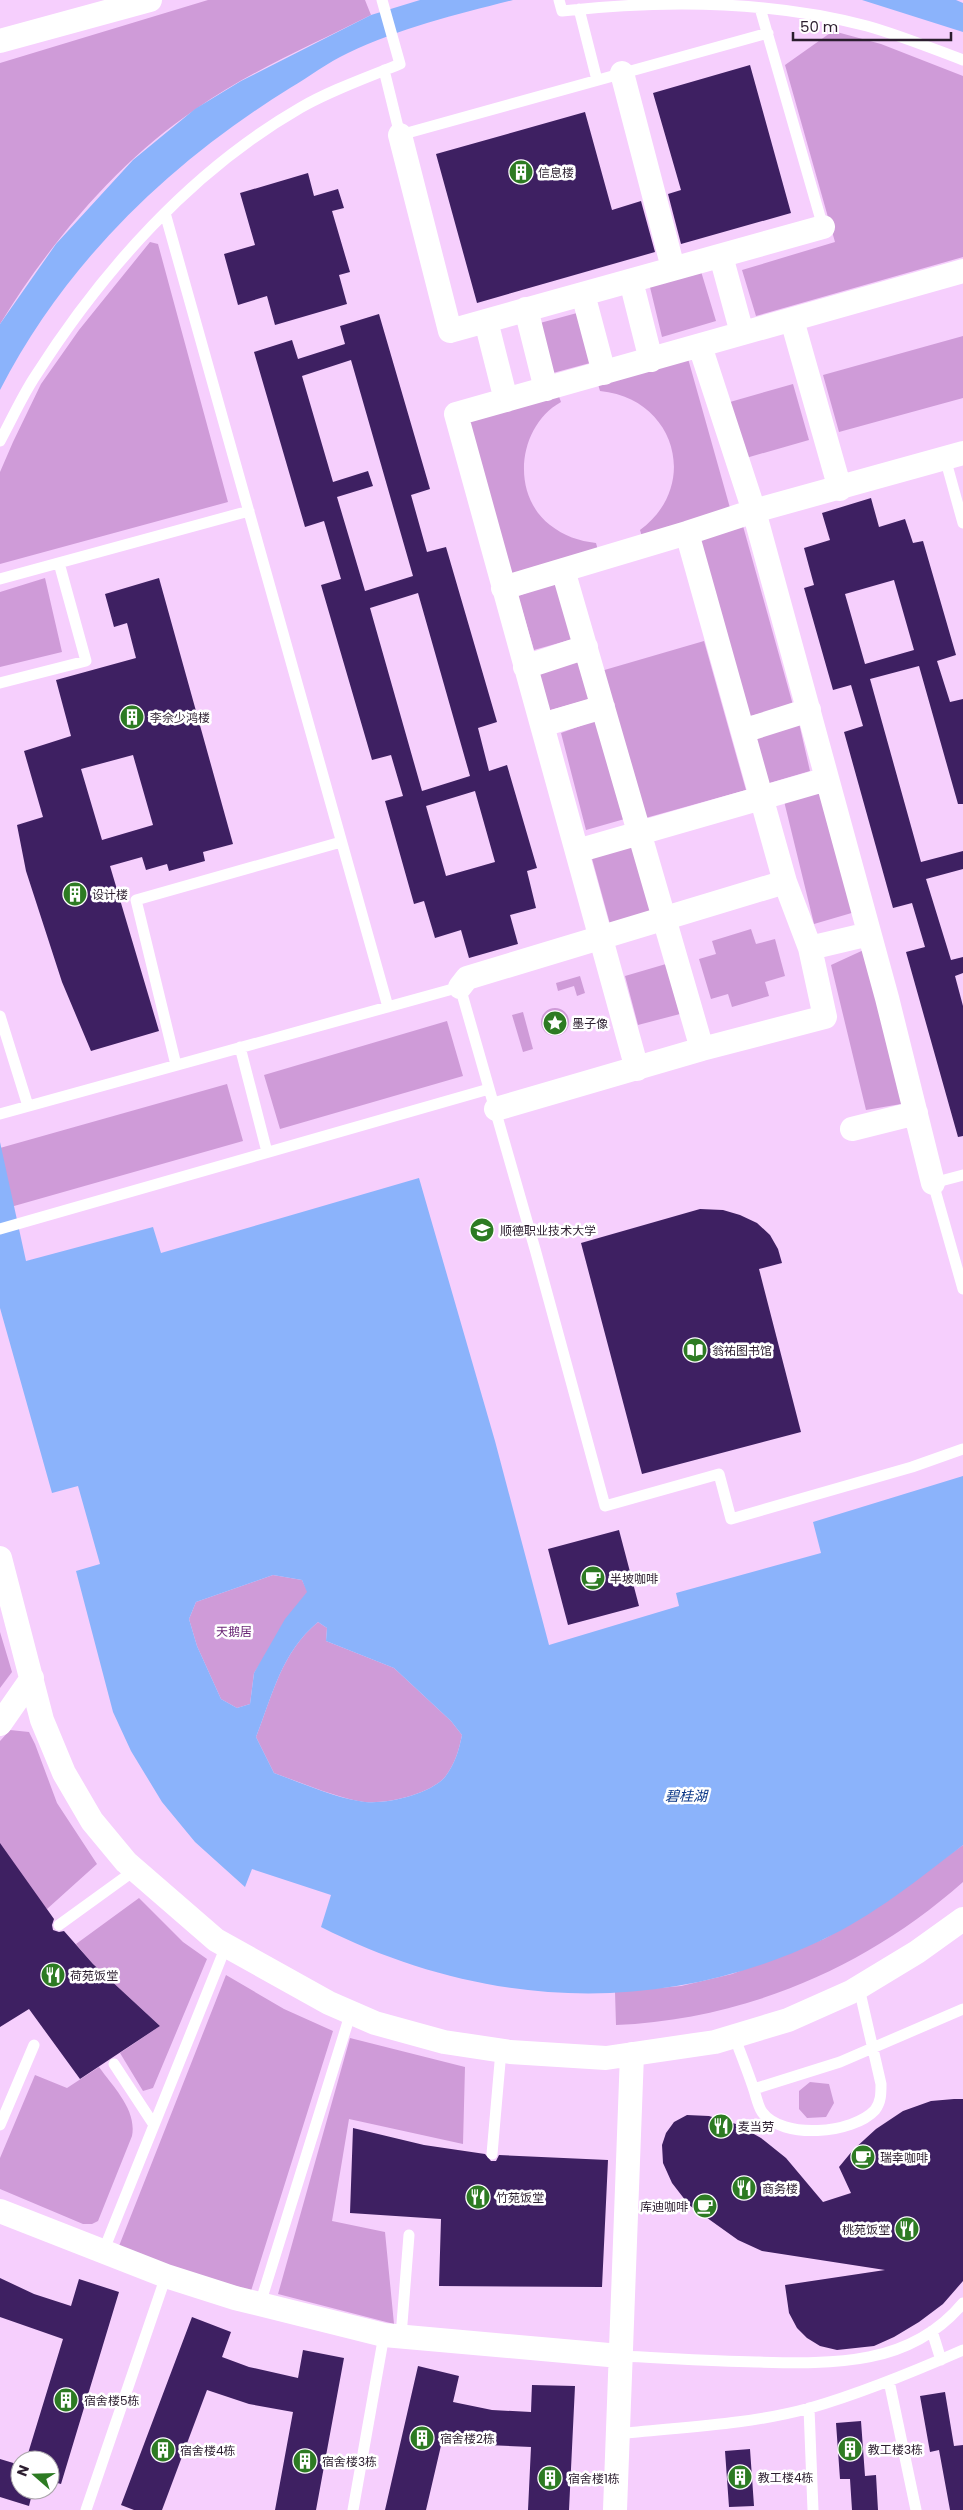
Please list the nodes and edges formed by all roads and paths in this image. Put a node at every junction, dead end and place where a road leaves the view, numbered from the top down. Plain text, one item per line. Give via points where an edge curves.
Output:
1 (150, 0) edge
2 (382, 0) edge
3 (558, 0) edge
4 (122, 4) edge
5 (760, 8) junction
6 (579, 9) junction
7 (768, 33) junction
8 (0, 41) edge
9 (963, 60) edge
10 (384, 70) junction
11 (622, 73) junction
12 (597, 80) junction
13 (400, 135) junction
14 (165, 213) junction
15 (822, 226) joint
16 (720, 256) junction
17 (673, 268) junction
18 (963, 272) edge
19 (631, 281) junction
20 (583, 294) junction
21 (526, 309) junction
22 (792, 320) junction
23 (486, 321) junction
24 (742, 333) junction
25 (700, 346) junction
26 (651, 360) junction
27 (604, 373) junction
28 (546, 389) junction
29 (506, 400) junction
30 (0, 441) edge
31 (954, 455) edge
32 (840, 489) junction
33 (249, 511) junction
34 (754, 511) junction
35 (963, 523) edge
36 (687, 534) junction
37 (59, 563) junction
38 (563, 570) junction
39 (0, 579) edge
40 (503, 588) junction
41 (586, 648) junction
42 (525, 667) junction
43 (0, 683) edge
44 (603, 707) junction
45 (808, 710) junction
46 (542, 725) junction
47 (743, 732) junction
48 (827, 779) junction
49 (760, 796) junction
50 (639, 833) junction
51 (341, 842) junction
52 (577, 851) junction
53 (784, 882) junction
54 (664, 918) junction
55 (869, 934) junction
56 (601, 936) junction
57 (810, 948) junction
58 (460, 987) junction
59 (388, 1007) junction
60 (0, 1016) edge
61 (240, 1047) junction
62 (702, 1050) junction
63 (176, 1064) junction
64 (637, 1069) junction
65 (493, 1099) junction
66 (28, 1106) junction
67 (916, 1113) junction
68 (0, 1114) edge
69 (852, 1129) dead end
70 (267, 1152) junction
71 (963, 1175) edge
72 (933, 1182) junction
73 (0, 1229) edge
74 (963, 1289) edge
75 (963, 1449) edge
76 (0, 1558) edge
77 (32, 1678) junction
78 (0, 1724) edge
79 (135, 1870) junction
80 (963, 1919) edge
81 (59, 1925) dead end
82 (226, 1946) junction
83 (859, 1988) junction
84 (963, 2009) edge
85 (351, 2012) junction
86 (734, 2036) junction
87 (34, 2045) dead end
88 (873, 2047) junction
89 (500, 2051) junction
90 (632, 2054) junction
91 (114, 2064) dead end
92 (754, 2089) junction
93 (0, 2124) edge
94 (154, 2125) junction
95 (492, 2154) dead end
96 (0, 2211) edge
97 (409, 2235) dead end
98 (103, 2252) junction
99 (166, 2276) junction
100 (963, 2303) edge
101 (260, 2304) junction
102 (932, 2330) junction
103 (393, 2335) junction
104 (963, 2350) edge
105 (620, 2356) junction
106 (942, 2360) junction
107 (890, 2381) junction
108 (809, 2408) junction
109 (617, 2434) junction
110 (86, 2510) edge
111 (352, 2510) edge
112 (614, 2510) edge
113 (812, 2510) edge
114 (916, 2510) edge

1 - 4 street
2 - 10 lane via 400,64
3 - 6 lane via 562,11
4 - 8 street
5 - 6 lane via 689,2 631,3
5 - 7 lane
5 - 9 lane via 808,13 866,26
6 - 12 lane
7 - 11 lane
7 - 15 lane
10 - 13 lane
10 - 14 lane via 300,108 259,134
11 - 12 lane
11 - 17 street
12 - 13 lane
13 - 23 street via 450,331
14 - 30 lane via 76,316 34,376
14 - 33 lane
15 - 16 street
16 - 17 street
16 - 24 street
17 - 19 street
18 - 22 street
19 - 20 street
19 - 26 street
20 - 21 street
20 - 27 street
21 - 23 street
21 - 28 street
22 - 24 street
22 - 32 street
23 - 29 street
24 - 25 street
25 - 26 street
25 - 34 street
26 - 27 street
27 - 28 street
28 - 29 street
29 - 40 street via 456,414
31 - 32 street
31 - 35 lane
32 - 34 street
33 - 37 lane
33 - 51 lane
34 - 36 street
34 - 45 street
36 - 38 street
36 - 47 street
37 - 39 lane
37 - 43 lane via 86,661
38 - 40 street
38 - 41 street
40 - 42 street
41 - 42 street
41 - 44 street
42 - 46 street
44 - 46 street
44 - 50 street
45 - 47 street
45 - 48 street
46 - 52 street
47 - 49 street
48 - 49 street
48 - 55 street
49 - 50 street
49 - 53 street
50 - 52 street
50 - 54 street
51 - 59 lane
51 - 63 lane via 136,900
52 - 56 street
53 - 54 street
53 - 57 street
54 - 56 street
54 - 62 street
55 - 57 street
55 - 67 street
56 - 58 street via 467,978
56 - 64 street
57 - 62 street via 825,1018
58 - 59 lane
58 - 65 lane
59 - 61 lane
60 - 66 lane
61 - 63 lane
61 - 70 lane
62 - 64 street
63 - 66 lane
64 - 65 street
65 - 70 lane
65 - 75 lane via 605,1506 719,1474 731,1519 912,1467
66 - 68 lane
67 - 69 street
67 - 72 street
70 - 73 lane
71 - 72 lane
72 - 74 lane
76 - 77 street
77 - 78 street
77 - 79 street via 42,1720 64,1773 92,1821
79 - 81 lane
79 - 82 street via 169,1902
80 - 83 street
82 - 85 street via 296,1986
82 - 94 lane
83 - 86 street via 788,2020
83 - 88 lane
84 - 88 lane
85 - 89 street via 375,2023 444,2042
85 - 101 lane
86 - 90 street via 715,2042
86 - 92 lane
87 - 93 lane
88 - 92 lane via 840,2062
88 - 92 lane via 881,2100 874,2110 852,2124 826,2130 797,2130 777,2124 762,2111
89 - 90 street via 606,2058
89 - 95 lane
90 - 105 street
91 - 94 lane
94 - 98 lane
96 - 98 street
97 - 103 lane
98 - 99 street
99 - 101 street
99 - 110 lane
100 - 102 lane
101 - 103 street
102 - 105 lane via 892,2352 856,2361 800,2364
102 - 106 lane
103 - 105 street
103 - 111 lane
104 - 106 lane
105 - 109 street
106 - 107 lane
107 - 108 lane
107 - 114 lane
108 - 109 lane via 742,2421
108 - 113 lane
109 - 112 street

